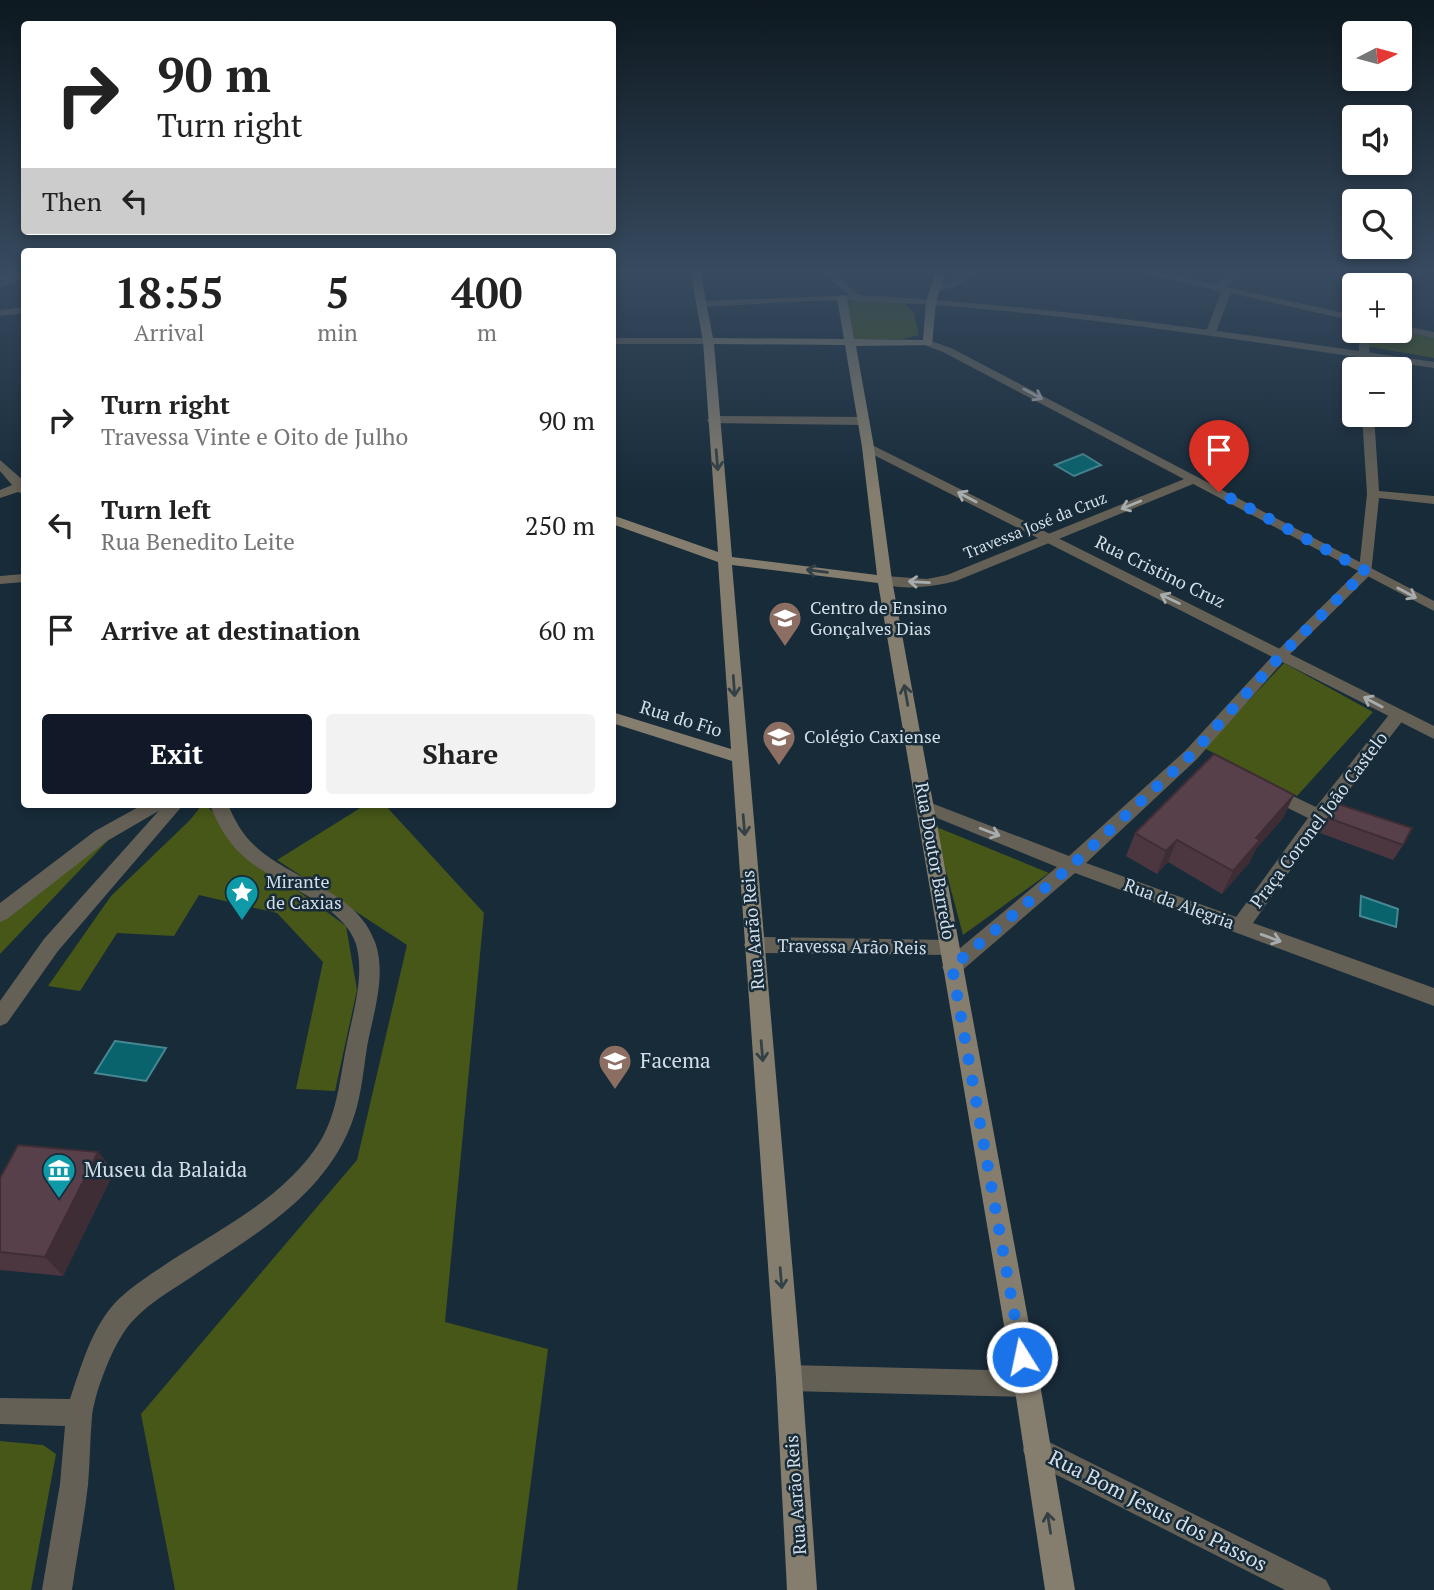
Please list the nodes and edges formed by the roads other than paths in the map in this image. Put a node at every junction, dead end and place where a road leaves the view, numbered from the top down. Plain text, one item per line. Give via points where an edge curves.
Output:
1 (708, 344) edge
2 (852, 344) edge
3 (932, 344) edge
4 (1292, 344) edge
5 (1364, 344) edge
6 (1364, 355) junction
7 (1434, 365) edge
8 (713, 420) junction
9 (864, 421) junction
10 (1369, 427) edge
11 (868, 447) junction
12 (0, 464) edge
13 (1194, 479) junction
14 (21, 484) edge
15 (21, 488) edge
16 (0, 494) edge
17 (1373, 494) junction
18 (1434, 500) edge
19 (616, 520) edge
20 (1048, 539) junction
21 (726, 560) junction
22 (1366, 571) junction
23 (21, 578) edge
24 (0, 580) edge
25 (885, 580) junction
26 (1434, 607) edge
27 (1282, 654) junction
28 (1398, 715) junction
29 (616, 718) edge
30 (1434, 733) edge
31 (739, 757) junction
32 (1249, 782) edge
33 (926, 807) junction
34 (151, 808) edge
35 (171, 808) edge
36 (220, 808) edge
37 (1319, 816) junction
38 (1072, 865) junction
39 (0, 914) edge
40 (1239, 927) junction
41 (754, 945) junction
42 (951, 958) junction
43 (1434, 997) edge
44 (4, 1014) edge
45 (789, 1378) junction
46 (1027, 1384) junction
47 (0, 1411) edge
48 (79, 1413) junction
49 (1037, 1450) junction
50 (57, 1590) edge
51 (802, 1590) edge
52 (1060, 1590) edge
53 (1316, 1590) edge

1 - 8 main road, Rua Aarão Reis
2 - 9 main road, Rua Doutor Barredo
3 -> 13 street
4 - 6 street
5 - 6 street
6 - 7 street
8 - 9 street
8 -> 21 main road, Rua Aarão Reis
9 - 11 main road, Rua Doutor Barredo
10 - 17 street
20 -> 11 street, Rua Cristino Cruz
11 - 25 main road, Rua Doutor Barredo
12 - 14 street
13 -> 20 street, Travessa José da Cruz
13 - 22 street
15 - 16 street
17 - 18 street
17 - 22 street
19 - 21 main road
20 -> 25 street, Travessa José da Cruz via 940,582
27 -> 20 street, Rua Cristino Cruz
25 -> 21 main road
21 -> 31 main road, Rua Aarão Reis
22 -> 26 street
22 - 27 street
23 - 24 street
33 -> 25 main road, Rua Doutor Barredo
28 -> 27 street, Rua Cristino Cruz
27 - 38 street via 1197,757
28 - 30 street, Rua Cristino Cruz
28 - 37 street, Praça Coronel João Castelo
29 - 31 main road, Rua do Fio
31 -> 41 main road, Rua Aarão Reis
32 - 37 street
33 -> 38 street, Rua da Alegria
33 - 42 main road, Rua Doutor Barredo
34 - 39 street via 101,836
35 - 44 street via 51,945
36 - 48 street via 238,843 254,858 327,901 360,929 369,984 348,1095 325,1153 299,1186 123,1313 106,1337
37 - 40 street, Praça Coronel João Castelo
38 - 40 street, Rua da Alegria
38 - 42 street
40 -> 43 street, Rua da Alegria
41 - 42 street, Travessa Arão Reis
41 -> 45 main road, Rua Aarão Reis
42 - 46 main road, Rua Doutor Barredo
45 - 46 street
45 - 51 main road, Rua Aarão Reis
46 - 49 main road, Rua Doutor Barredo
47 - 48 street
48 - 50 street via 74,1484
52 -> 49 main road, Rua Doutor Barredo
49 - 53 street, Rua Bom Jesus dos Passos

